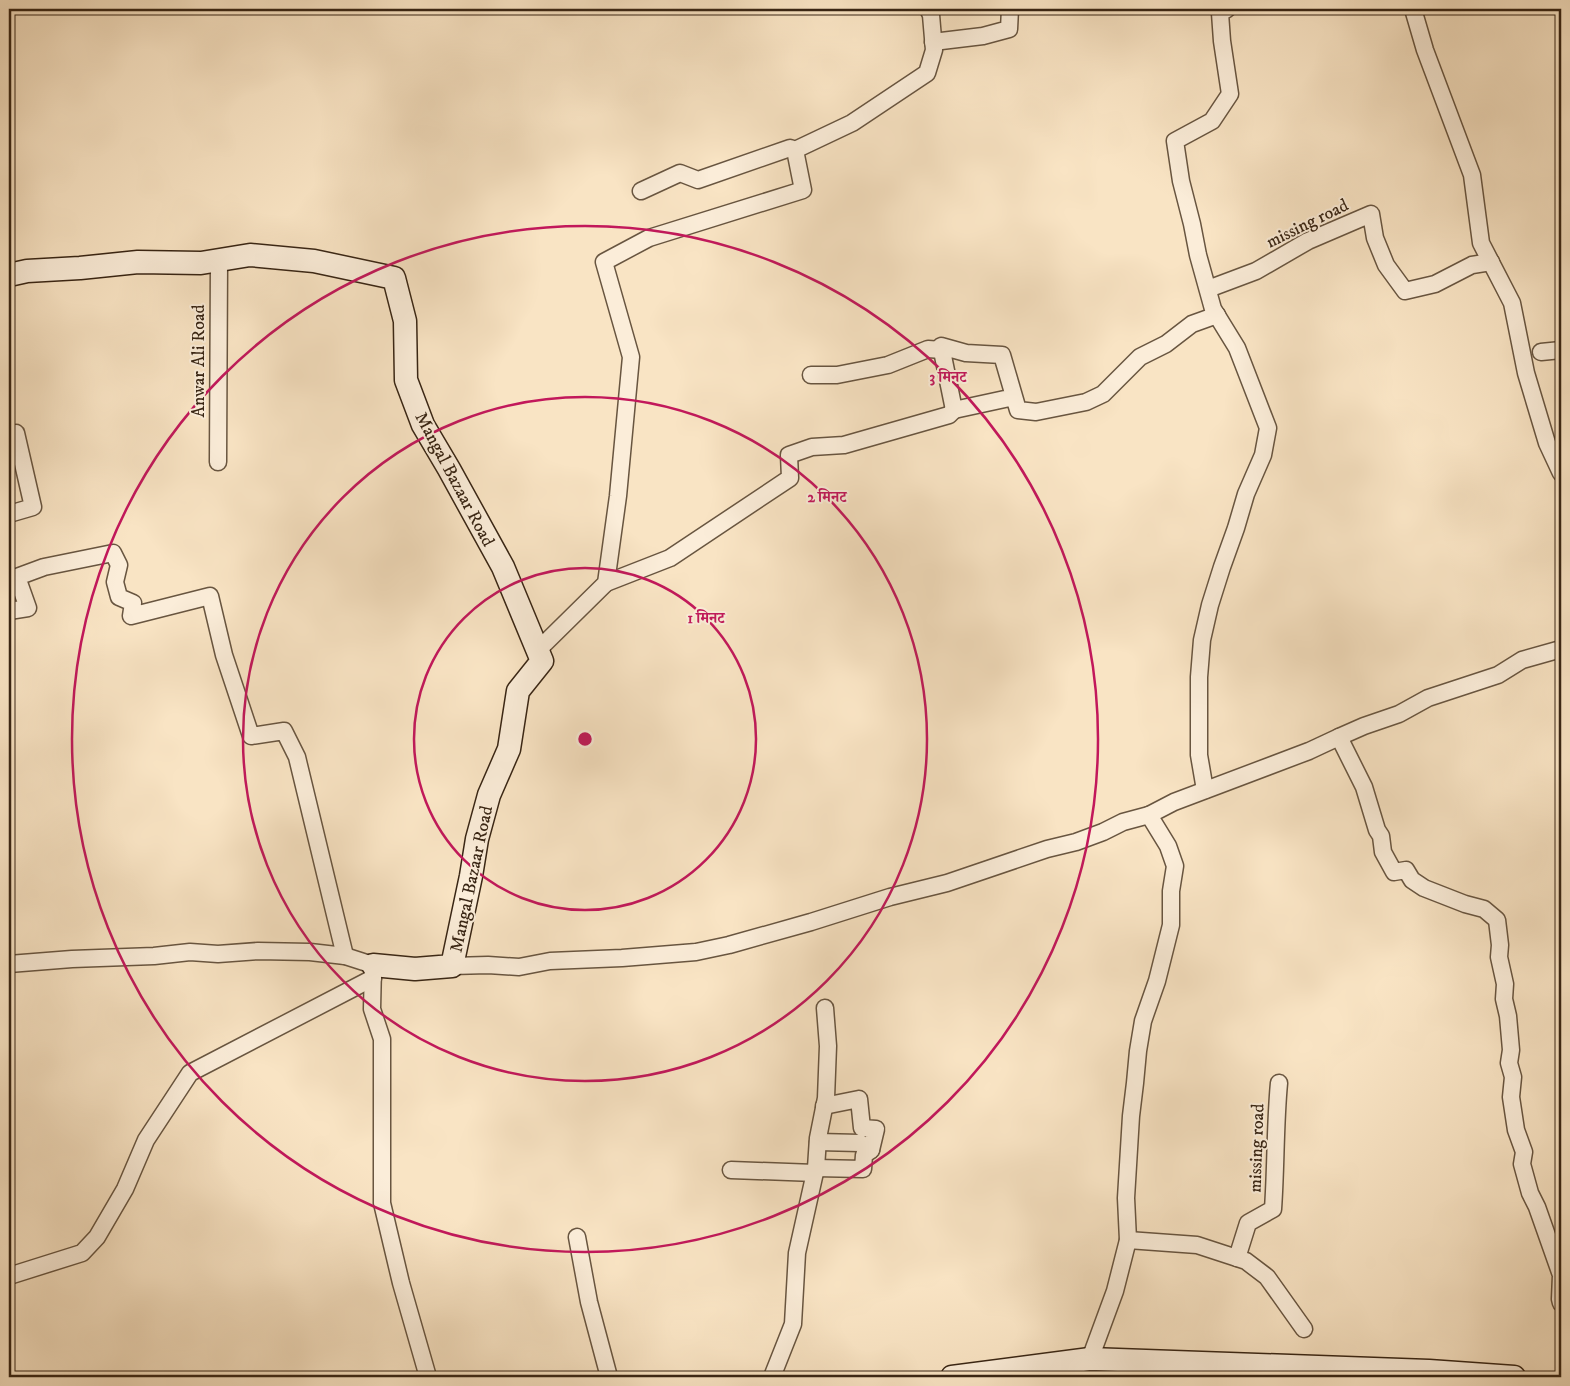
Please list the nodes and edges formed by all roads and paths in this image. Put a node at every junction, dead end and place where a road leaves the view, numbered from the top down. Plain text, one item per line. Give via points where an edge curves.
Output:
1 (928, 9) edge
2 (1010, 9) edge
3 (1228, 9) edge
4 (1414, 9) edge
5 (933, 42) junction
6 (795, 150) junction
7 (641, 191) dead end
8 (219, 260) junction
9 (1491, 262) junction
10 (9, 275) edge
11 (1208, 289) junction
12 (1217, 315) junction
13 (942, 350) junction
14 (1561, 350) edge
15 (1541, 352) dead end
16 (811, 375) dead end
17 (1014, 397) junction
18 (954, 410) junction
19 (16, 433) dead end
20 (218, 462) dead end
21 (1561, 473) edge
22 (9, 514) edge
23 (606, 584) junction
24 (9, 611) edge
25 (1561, 649) edge
26 (537, 650) junction
27 (1339, 737) junction
28 (1205, 790) junction
29 (1150, 815) junction
30 (345, 956) junction
31 (9, 964) edge
32 (452, 966) junction
33 (373, 971) junction
34 (825, 1008) dead end
35 (1279, 1083) dead end
36 (824, 1106) junction
37 (818, 1142) junction
38 (871, 1150) junction
39 (731, 1170) dead end
40 (815, 1171) junction
41 (577, 1237) dead end
42 (1128, 1240) junction
43 (1237, 1258) junction
44 (9, 1276) edge
45 (1561, 1304) edge
46 (1304, 1329) dead end
47 (1090, 1359) junction
48 (428, 1377) edge
49 (610, 1377) edge
50 (772, 1377) edge
51 (952, 1377) edge
52 (1514, 1377) edge

1 - 5 street
2 - 5 street via 1009,29 983,36
3 - 11 street via 1220,13 1230,94 1212,121 1175,141 1181,181
4 - 9 street via 1425,50 1472,175 1481,243
5 - 6 street via 934,50 927,73 852,123
6 - 7 street via 790,148 698,180 680,173
6 - 23 street via 803,190 649,238 604,262 631,357
8 - 10 street, Mangal Bazaar Road via 201,263 138,262
8 - 20 street, Anwar Ali Road
8 - 26 street, Mangal Bazaar Road via 250,255 314,261 394,278 405,321 406,380 423,425 503,567
9 - 11 street, missing road via 1472,265 1435,284 1405,291 1386,265 1375,238 1371,214 1308,241 1256,271
9 - 21 street via 1512,302 1526,373 1547,443
11 - 12 street
12 - 17 street via 1192,324 1166,344 1140,357 1103,394 1086,402 1036,412 1018,410
12 - 28 street via 1237,348 1268,428 1264,455 1246,494 1202,640 1199,754
13 - 16 street via 928,349 888,365 845,374
13 - 17 street via 942,346 966,353 1002,355
13 - 18 street
14 - 15 street
17 - 18 street
18 - 23 street via 844,445 812,447 789,455 790,478 670,558
19 - 22 street via 34,507
23 - 26 street
24 - 30 street via 28,608 17,577 44,567 113,553 119,565 115,582 119,597 133,604 132,616 210,596 224,655 251,736 284,731 297,757
25 - 27 street via 1522,660 1498,675 1428,698 1399,714
26 - 32 street, Mangal Bazaar Road via 542,662 518,691 509,749 489,795 477,839
27 - 28 street
27 - 45 street via 1364,787 1381,836 1383,852 1394,872 1406,870 1412,880 1424,888 1484,909 1497,920 1511,1050 1509,1063 1514,1077 1511,1097 1516,1130 1524,1152 1522,1164 1530,1193 1561,1275
28 - 29 street
29 - 32 street via 947,883 729,945 696,952 550,961 518,967
29 - 42 street via 1168,846 1175,866 1171,925 1143,1021 1138,1051 1130,1116 1126,1198
30 - 31 street via 301,951 190,952
30 - 33 street
32 - 33 street, Mangal Bazaar Road
33 - 44 street via 190,1073 146,1140 125,1189 97,1237 82,1253
33 - 48 street via 372,1009 382,1039 382,1203
34 - 36 street via 828,1046
35 - 43 street, missing road via 1273,1209 1248,1223
36 - 37 street
36 - 38 street via 860,1099 862,1128 876,1130
37 - 38 street via 860,1143
37 - 40 street
38 - 40 street via 864,1155 863,1169
39 - 40 street
40 - 50 street via 797,1253 793,1324
41 - 49 street via 589,1302
42 - 43 street via 1197,1245
42 - 47 street via 1115,1291
43 - 46 street via 1267,1277
47 - 51 street
47 - 52 street

